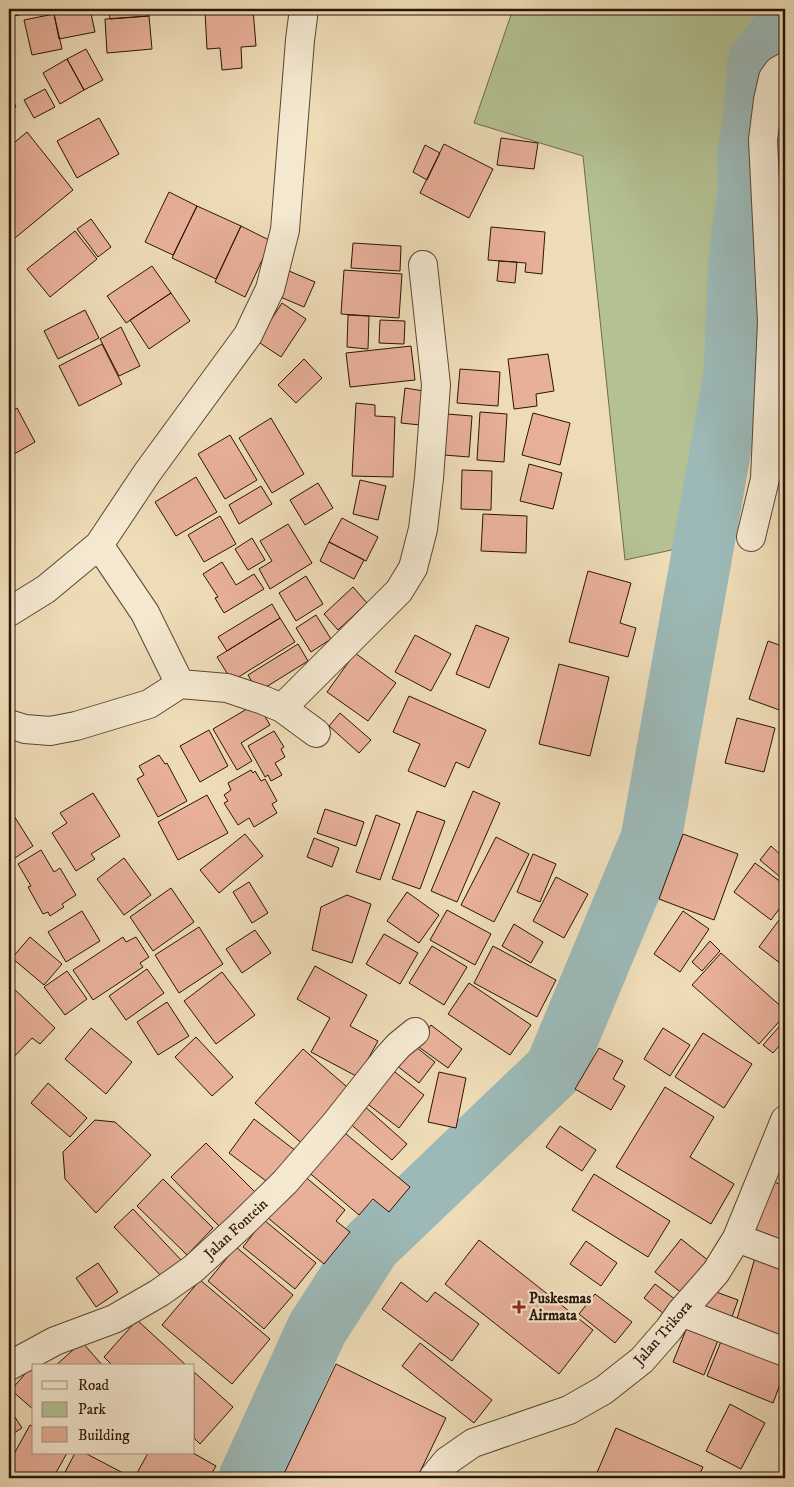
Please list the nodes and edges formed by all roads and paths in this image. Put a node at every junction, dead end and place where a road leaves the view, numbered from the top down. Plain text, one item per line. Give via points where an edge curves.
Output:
1 (304, 9) edge
2 (785, 67) edge
3 (423, 265) dead end
4 (751, 537) dead end
5 (99, 545) junction
6 (9, 612) edge
7 (180, 684) junction
8 (282, 708) junction
9 (9, 724) edge
10 (316, 733) dead end
11 (415, 1032) dead end
12 (785, 1120) edge
13 (737, 1238) junction
14 (785, 1256) edge
15 (681, 1312) junction
16 (785, 1352) edge
17 (9, 1366) edge
18 (433, 1478) edge

1 - 5 street via 285,230 270,289 248,335 147,472
2 - 4 street via 773,78 763,140 772,322 765,479
3 - 8 street via 436,384 423,529 413,568 398,591
5 - 6 street via 46,589
5 - 7 street via 146,612
7 - 8 street via 227,688
7 - 9 street via 149,704 76,726 50,731
8 - 10 street
11 - 17 street, Jalan Fontein via 388,1056 285,1182 193,1268 159,1293 114,1318 55,1342
12 - 13 street, Jalan Trikora
13 - 14 street
13 - 15 street, Jalan Trikora via 716,1272
15 - 16 street
15 - 18 street, Jalan Trikora via 642,1360 604,1390 570,1410 472,1443 447,1461

